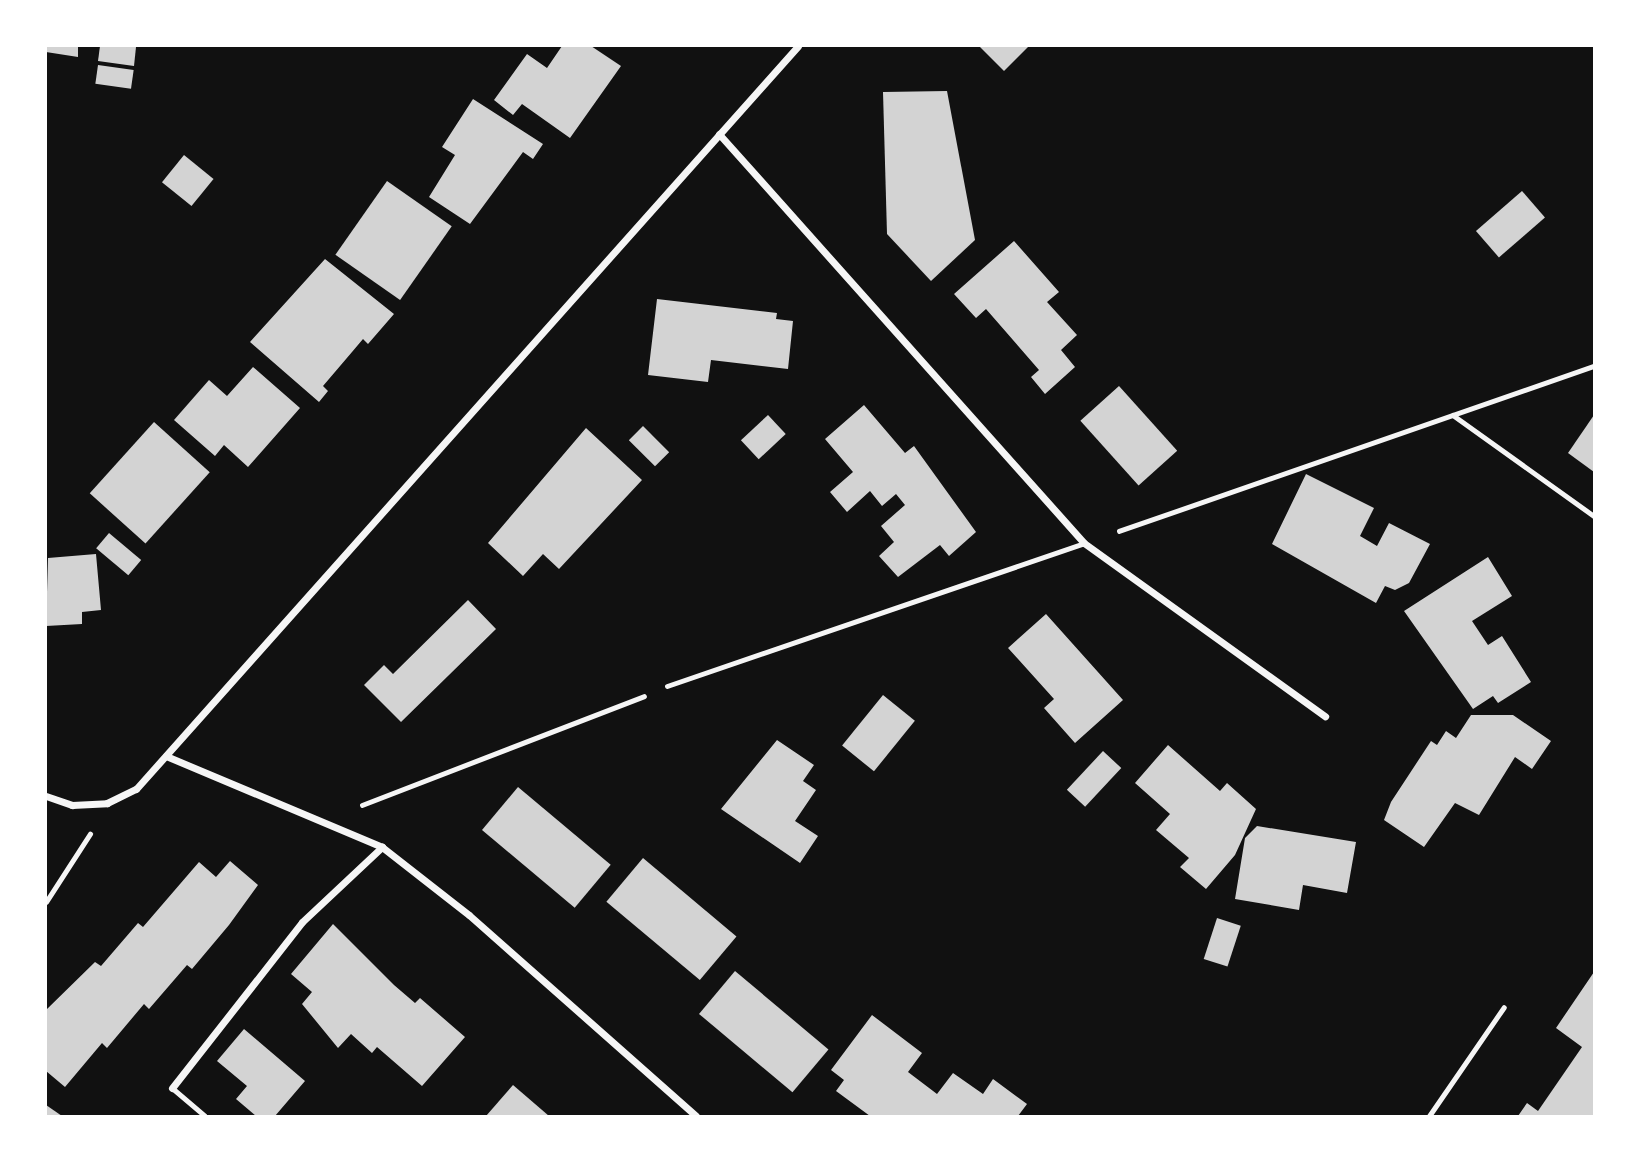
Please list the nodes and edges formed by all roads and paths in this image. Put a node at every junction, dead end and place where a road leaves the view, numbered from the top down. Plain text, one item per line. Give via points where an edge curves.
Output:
1 (798, 46) edge
2 (719, 134) junction
3 (1594, 366) edge
4 (1452, 415) junction
5 (1594, 516) edge
6 (1084, 543) junction
7 (667, 686) joint
8 (1325, 716) dead end
9 (166, 756) junction
10 (46, 796) edge
11 (107, 803) junction
12 (327, 819) junction
13 (382, 847) junction
14 (46, 901) edge
15 (1504, 1007) dead end
16 (172, 1088) joint
17 (205, 1116) edge
18 (695, 1116) edge
19 (1429, 1116) edge

1 - 2 street
2 - 6 street
2 - 9 street
3 - 4 path
4 - 5 path
4 - 6 path
6 - 7 lane
6 - 8 street
7 - 12 path
9 - 11 street via 136,789
9 - 12 street
10 - 11 street via 72,805
11 - 14 path
12 - 13 street
13 - 16 street via 302,922
13 - 18 street via 469,915
15 - 19 lane
16 - 17 lane

